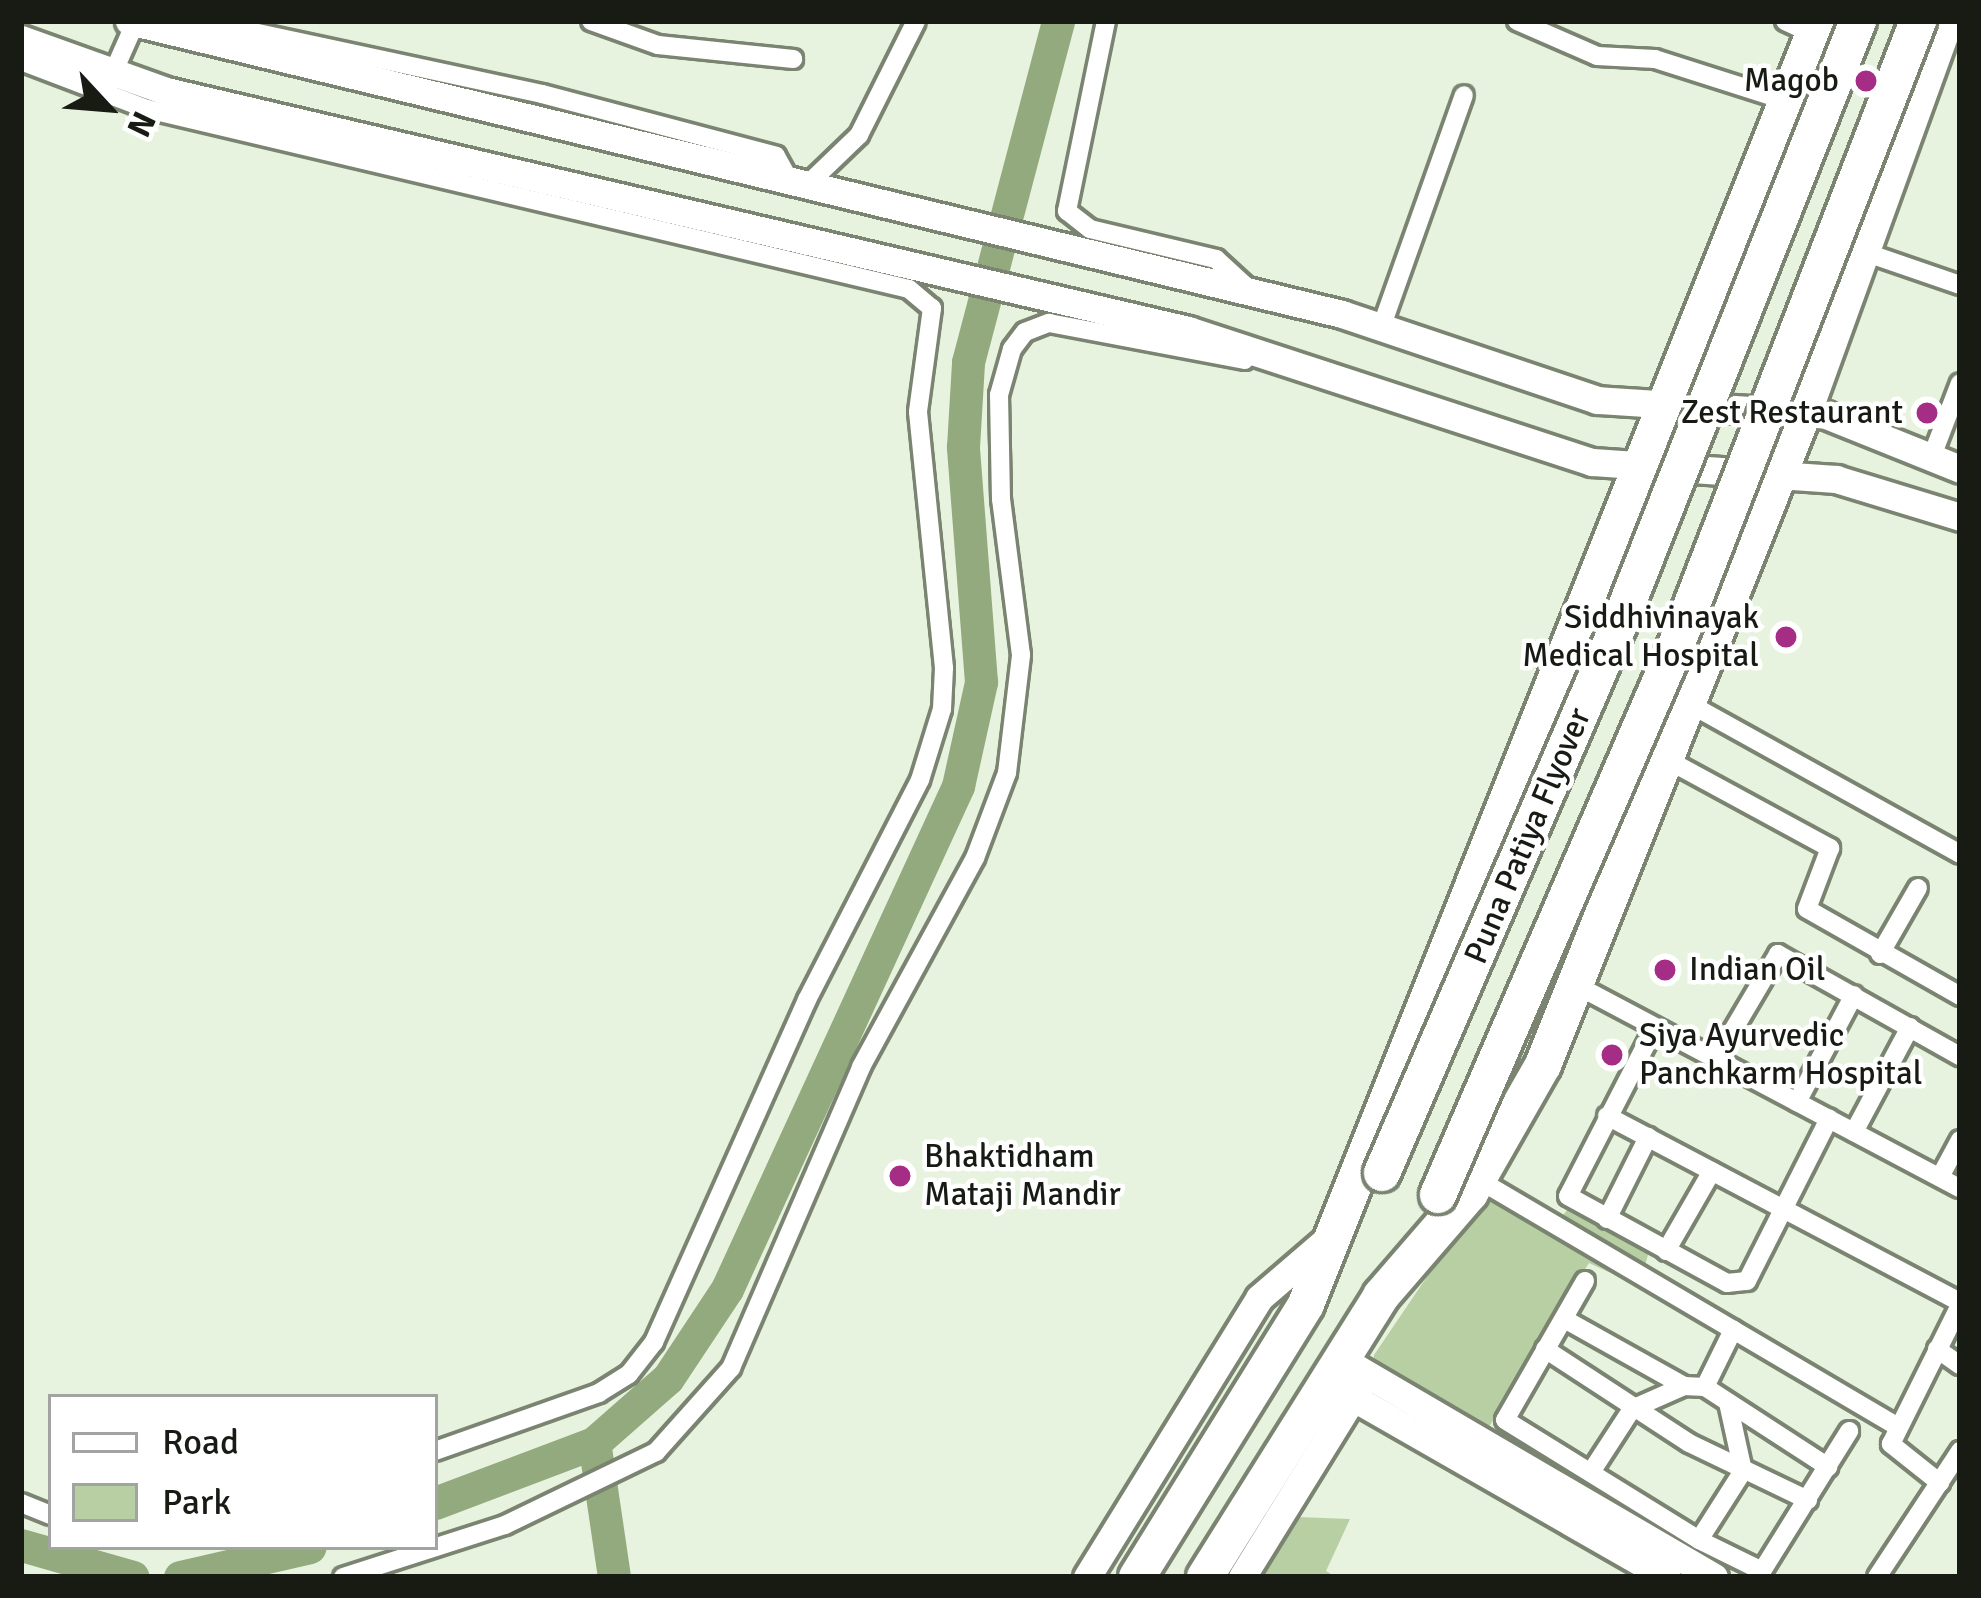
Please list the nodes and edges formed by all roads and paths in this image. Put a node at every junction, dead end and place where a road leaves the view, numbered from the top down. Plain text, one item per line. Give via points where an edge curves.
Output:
1 (202, 21) edge
2 (591, 21) edge
3 (916, 21) edge
4 (1106, 21) edge
5 (1517, 21) edge
6 (1858, 21) edge
7 (1918, 21) edge
8 (1945, 21) edge
9 (134, 22) edge
10 (1806, 25) edge
11 (21, 39) edge
12 (794, 59) dead end
13 (21, 61) edge
14 (109, 83) junction
15 (1464, 95) dead end
16 (1786, 101) junction
17 (799, 184) junction
18 (1861, 251) junction
19 (1960, 285) edge
20 (1250, 291) junction
21 (1381, 328) junction
22 (1314, 371) junction
23 (1960, 383) edge
24 (1660, 407) junction
25 (1804, 411) junction
26 (1932, 456) junction
27 (1634, 469) junction
28 (1960, 469) edge
29 (1779, 472) junction
30 (1960, 517) edge
31 (1688, 703) junction
32 (1666, 759) junction
33 (1960, 854) edge
34 (1918, 887) dead end
35 (1880, 954) junction
36 (1576, 985) junction
37 (1854, 995) junction
38 (1960, 997) edge
39 (1655, 1027) junction
40 (1910, 1028) junction
41 (1960, 1056) edge
42 (1716, 1059) junction
43 (1797, 1102) junction
44 (1607, 1115) junction
45 (1829, 1119) junction
46 (1854, 1132) junction
47 (1648, 1137) junction
48 (1960, 1140) edge
49 (1712, 1171) junction
50 (1940, 1178) junction
51 (1479, 1180) junction
52 (1960, 1188) edge
53 (1783, 1210) junction
54 (1606, 1219) junction
55 (1330, 1237) junction
56 (1666, 1251) junction
57 (1586, 1281) dead end
58 (1381, 1296) junction
59 (1306, 1304) junction
60 (1960, 1306) edge
61 (1566, 1320) junction
62 (1733, 1330) junction
63 (1545, 1349) junction
64 (1937, 1349) junction
65 (1960, 1365) edge
66 (1347, 1378) junction
67 (1684, 1386) junction
68 (1705, 1387) junction
69 (1728, 1403) junction
70 (1633, 1408) junction
71 (1897, 1426) junction
72 (1849, 1432) dead end
73 (438, 1450) edge
74 (1960, 1451) edge
75 (1828, 1467) junction
76 (1593, 1469) junction
77 (1743, 1471) junction
78 (1940, 1483) junction
79 (1808, 1500) junction
80 (1700, 1540) junction
81 (438, 1547) edge
82 (428, 1550) edge
83 (344, 1577) edge
84 (1087, 1577) edge
85 (1137, 1577) edge
86 (1205, 1577) edge
87 (1242, 1577) edge
88 (1667, 1577) edge
89 (1714, 1577) edge
90 (1877, 1577) edge

1 - 17 street via 524,90 776,156
2 - 12 street via 658,45
3 - 17 street via 859,135
4 - 20 street via 1067,211 1090,229 1216,260
5 - 16 street via 1598,56 1654,59
6 - 59 highway, Puna Patiya Flyover, bridge via 1620,622 1382,1173
7 - 58 highway, Puna Patiya Flyover, bridge via 1677,643 1438,1195
8 - 18 highway
9 - 14 street
9 - 17 main road
10 - 16 highway
11 - 14 main road
13 - 14 street
14 - 22 main road via 1188,330
14 - 73 street via 909,289 932,308 918,412 944,668 942,709 920,780 807,1000 654,1342 629,1374 599,1394
15 - 21 street
16 - 24 highway
17 - 20 main road
18 - 19 street
18 - 25 highway
20 - 21 main road
21 - 24 main road via 1597,400
22 - 27 main road
22 - 81 street via 1071,324 1025,332 1012,349 998,395 1021,655 1007,773 975,858 860,1067 731,1368 682,1429 623,1469
23 - 26 street
24 - 25 main road
24 - 27 highway
25 - 26 main road
25 - 29 highway
26 - 28 main road
27 - 29 main road
27 - 55 highway
29 - 30 main road via 1836,479
29 - 31 highway
31 - 32 highway
31 - 33 street
32 - 35 street via 1830,848 1807,909
32 - 36 highway
34 - 35 street
35 - 38 street
36 - 39 street
36 - 51 highway via 1519,1114
37 - 40 street
37 - 42 street via 1778,954
37 - 43 street
39 - 42 street
39 - 44 street
40 - 41 street
40 - 46 street
42 - 43 street
43 - 45 street
44 - 47 street
44 - 54 street via 1568,1196
45 - 46 street
45 - 53 street
46 - 50 street
47 - 49 street
47 - 54 street
48 - 50 street
49 - 53 street
49 - 56 street
50 - 52 street
51 - 58 highway
51 - 62 street
53 - 56 street via 1739,1286
53 - 60 street
54 - 56 street
55 - 59 highway
55 - 84 main road via 1259,1298
57 - 61 street
58 - 66 highway
59 - 85 highway
60 - 64 street
61 - 63 street
61 - 67 street
62 - 68 street
62 - 71 street
63 - 70 street
63 - 76 street via 1505,1420
64 - 65 street
64 - 71 street
66 - 86 highway
66 - 87 main road
66 - 88 main road
66 - 89 main road
67 - 68 street
67 - 70 street
68 - 69 street
69 - 75 street
69 - 77 street
70 - 76 street
70 - 77 street
71 - 78 street via 1896,1453
72 - 75 street
74 - 78 street
75 - 79 street
76 - 80 street
77 - 79 street
77 - 80 street
78 - 90 street
79 - 80 street via 1762,1571
82 - 83 street

